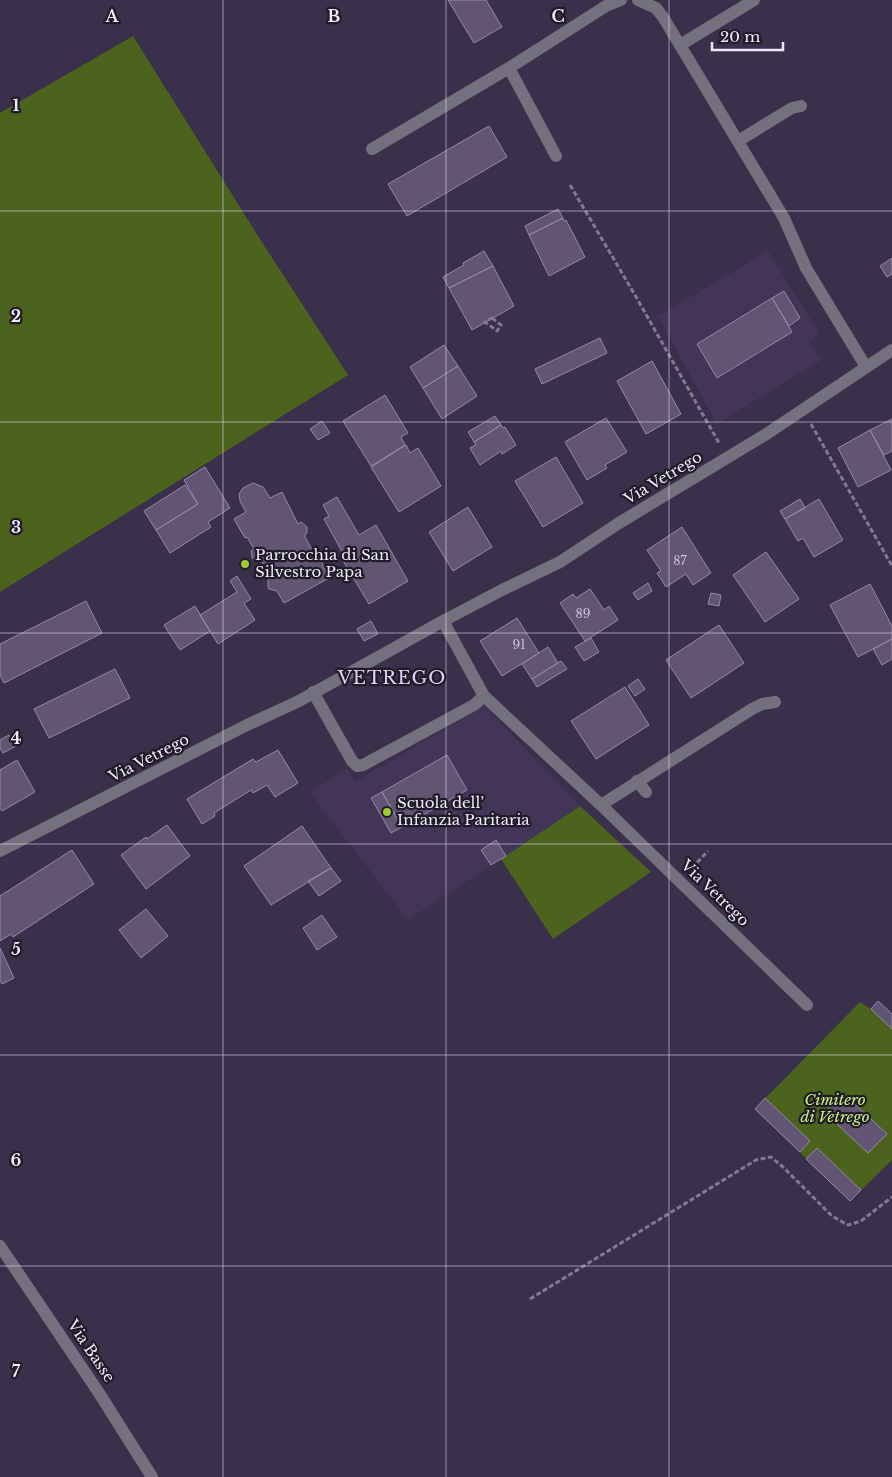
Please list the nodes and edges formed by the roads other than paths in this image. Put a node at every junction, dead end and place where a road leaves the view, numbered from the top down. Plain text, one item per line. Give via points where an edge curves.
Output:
1 (621, 0) edge
2 (638, 0) edge
3 (754, 0) edge
4 (680, 45) junction
5 (509, 68) junction
6 (801, 106) dead end
7 (738, 141) junction
8 (372, 149) dead end
9 (556, 156) dead end
10 (892, 350) edge
11 (866, 367) junction
12 (443, 621) junction
13 (314, 692) junction
14 (484, 696) junction
15 (775, 702) dead end
16 (637, 781) junction
17 (646, 792) dead end
18 (601, 805) junction
19 (0, 851) edge
20 (807, 1005) dead end
21 (0, 1246) edge
22 (152, 1477) edge

1 - 5 street via 606,6
2 - 4 street via 656,8
3 - 4 street
4 - 7 street
5 - 8 street
5 - 9 street
6 - 7 street via 792,108
7 - 11 street via 790,228 806,268
10 - 11 street, Via Vetrego
11 - 12 street, Via Vetrego via 728,458 560,562
12 - 13 street, Via Vetrego
12 - 14 street, Via Vetrego
13 - 14 street via 357,766 474,705
13 - 19 street, Via Vetrego
14 - 18 street, Via Vetrego
15 - 16 street via 752,709
16 - 17 street
16 - 18 street
18 - 20 street, Via Vetrego
21 - 22 street, Via Basse

